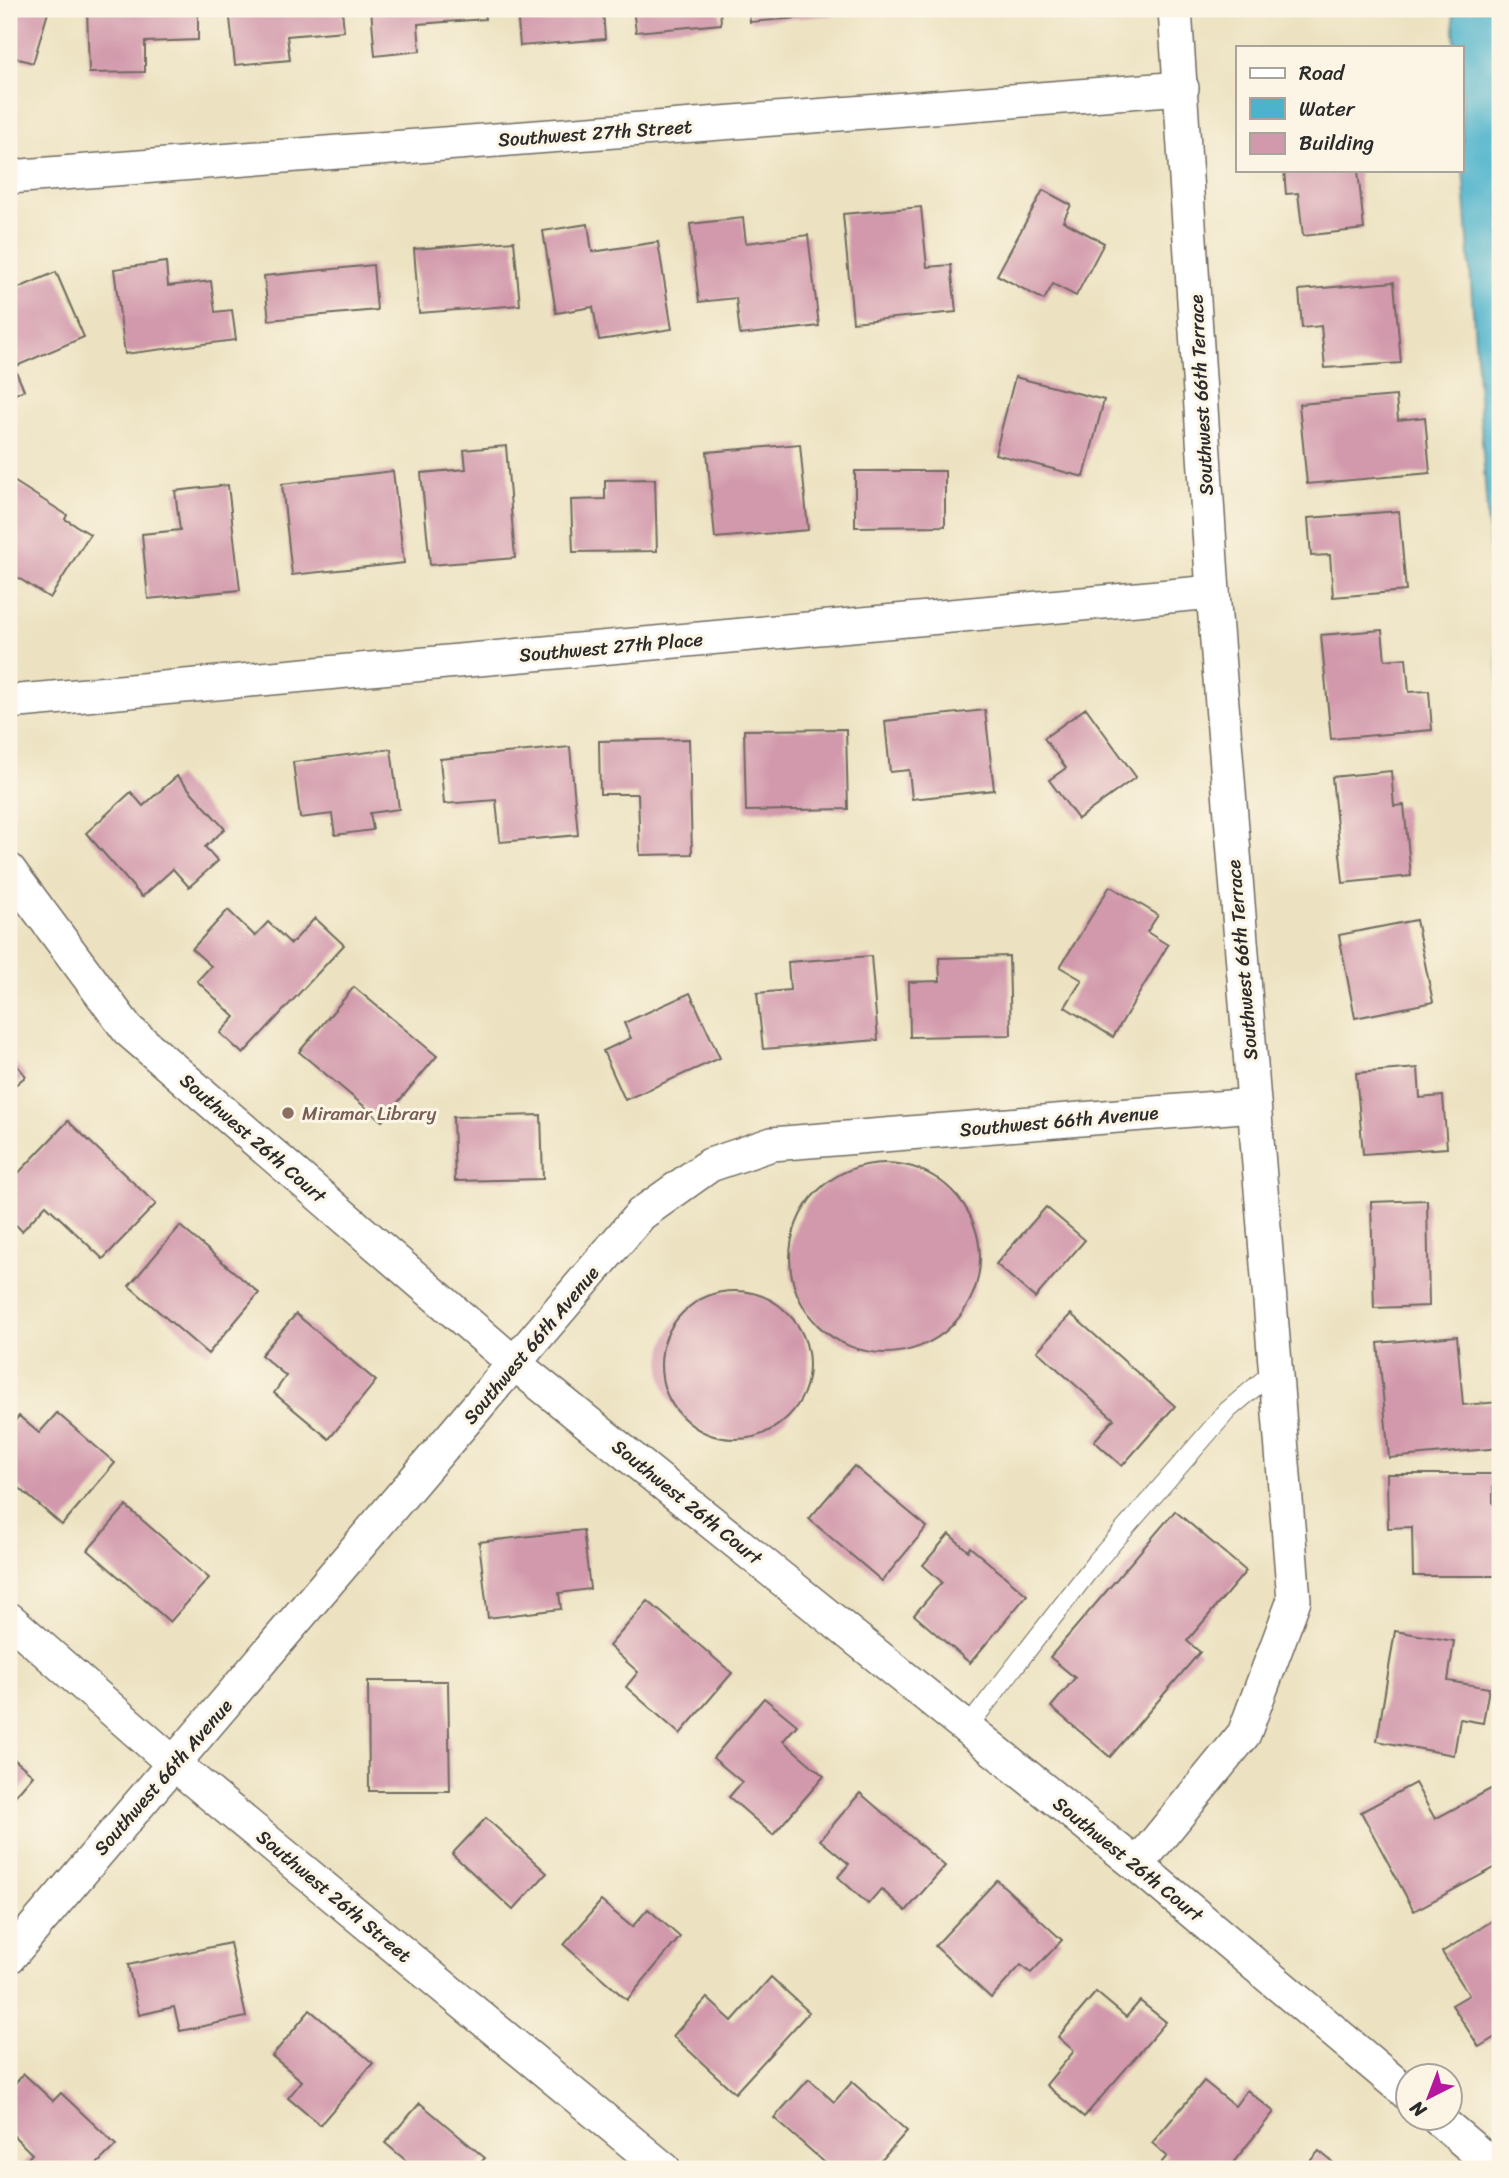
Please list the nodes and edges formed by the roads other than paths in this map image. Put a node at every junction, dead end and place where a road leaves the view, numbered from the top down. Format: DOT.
graph roads {
  1 [pos="1175,9"];
  2 [pos="1182,88"];
  3 [pos="9,177"];
  4 [pos="1213,592"];
  5 [pos="9,702"];
  6 [pos="9,870"];
  7 [pos="1254,1105"];
  8 [pos="515,1364"];
  9 [pos="1275,1370"];
  10 [pos="9,1619"];
  11 [pos="967,1728"];
  12 [pos="174,1764"];
  13 [pos="1137,1865"];
  14 [pos="9,1956"];
  15 [pos="1394,2082"];
  16 [pos="1453,2132"];
  17 [pos="664,2169"];
  18 [pos="1497,2169"];
  1 -- 2 [label="street, Southwest 66th Terrace"];
  2 -- 3 [label="street, Southwest 27th Street"];
  2 -- 4 [label="street, Southwest 66th Terrace"];
  4 -- 5 [label="street, Southwest 27th Place"];
  4 -- 7 [label="street, Southwest 66th Terrace"];
  6 -- 8 [label="street, Southwest 26th Court"];
  7 -- 8 [label="street, Southwest 66th Avenue"];
  7 -- 9 [label="street, Southwest 66th Terrace"];
  8 -- 11 [label="street, Southwest 26th Court"];
  8 -- 12 [label="street, Southwest 66th Avenue"];
  9 -- 11 [label="lane"];
  9 -- 13 [label="street, Southwest 66th Terrace"];
  10 -- 12 [label="street, Southwest 26th Street"];
  11 -- 13 [label="street, Southwest 26th Court"];
  12 -- 14 [label="street, Southwest 66th Avenue"];
  12 -- 17 [label="street, Southwest 26th Street"];
  13 -- 15 [label="street, Southwest 26th Court"];
  16 -- 18 [label="street"];
}
